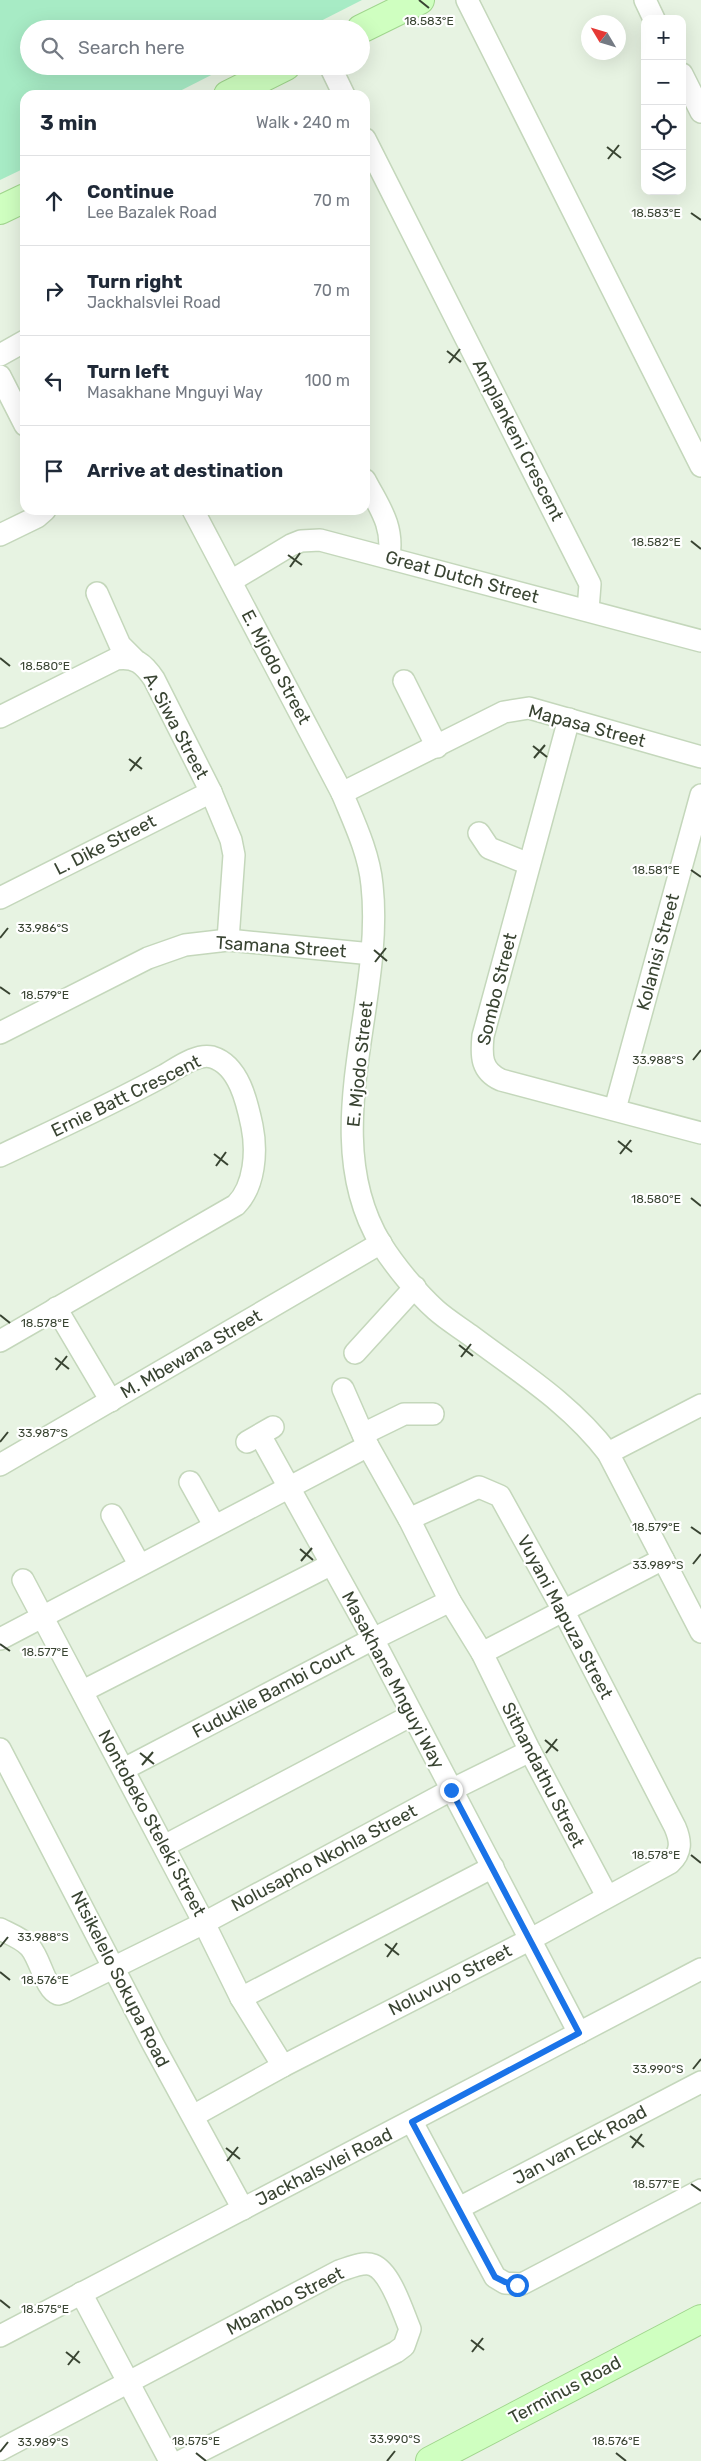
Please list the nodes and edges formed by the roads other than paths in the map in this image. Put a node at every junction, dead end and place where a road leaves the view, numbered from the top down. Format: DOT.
graph roads {
  1 [pos="420,0"];
  2 [pos="467,0"];
  3 [pos="645,0"];
  4 [pos="652,15"];
  5 [pos="370,25"];
  6 [pos="268,75"];
  7 [pos="334,75"];
  8 [pos="686,82"];
  9 [pos="238,90"];
  10 [pos="342,90"];
  11 [pos="701,112"];
  12 [pos="370,149"];
  13 [pos="20,200"];
  14 [pos="0,210"];
  15 [pos="20,345"];
  16 [pos="0,355"];
  17 [pos="0,376"];
  18 [pos="20,415"];
  19 [pos="701,466"];
  20 [pos="370,490"];
  21 [pos="39,515"];
  22 [pos="196,515"];
  23 [pos="0,535"];
  24 [pos="389,557"];
  25 [pos="231,581"];
  26 [pos="97,593"];
  27 [pos="588,610"];
  28 [pos="701,641"];
  29 [pos="134,659"];
  30 [pos="404,681"];
  31 [pos="0,717"];
  32 [pos="570,719"];
  33 [pos="437,747"];
  34 [pos="701,757"];
  35 [pos="211,792"];
  36 [pos="342,793"];
  37 [pos="701,795"];
  38 [pos="479,833"];
  39 [pos="529,864"];
  40 [pos="0,898"];
  41 [pos="228,940"];
  42 [pos="372,954"];
  43 [pos="0,1033"];
  44 [pos="615,1109"];
  45 [pos="701,1133"];
  46 [pos="0,1156"];
  47 [pos="381,1243"];
  48 [pos="415,1286"];
  49 [pos="56,1308"];
  50 [pos="0,1341"];
  51 [pos="355,1354"];
  52 [pos="342,1390"];
  53 [pos="111,1401"];
  54 [pos="701,1405"];
  55 [pos="433,1414"];
  56 [pos="260,1435"];
  57 [pos="365,1440"];
  58 [pos="608,1453"];
  59 [pos="0,1465"];
  60 [pos="190,1481"];
  61 [pos="288,1488"];
  62 [pos="112,1515"];
  63 [pos="409,1519"];
  64 [pos="214,1525"];
  65 [pos="663,1558"];
  66 [pos="139,1564"];
  67 [pos="330,1565"];
  68 [pos="23,1580"];
  69 [pos="450,1601"];
  70 [pos="564,1612"];
  71 [pos="42,1617"];
  72 [pos="701,1632"];
  73 [pos="0,1639"];
  74 [pos="373,1639"];
  75 [pos="482,1653"];
  76 [pos="83,1691"];
  77 [pos="412,1715"];
  78 [pos="0,1749"];
  79 [pos="530,1751"];
  80 [pos="124,1769"];
  81 [pos="451,1790"];
  82 [pos="675,1827"];
  83 [pos="164,1846"];
  84 [pos="493,1868"];
  85 [pos="606,1896"];
  86 [pos="204,1923"];
  87 [pos="0,1929"];
  88 [pos="531,1939"];
  89 [pos="116,1969"];
  90 [pos="701,1969"];
  91 [pos="241,1998"];
  92 [pos="579,2033"];
  93 [pos="282,2066"];
  94 [pos="701,2082"];
  95 [pos="192,2116"];
  96 [pos="412,2122"];
  97 [pos="701,2190"];
  98 [pos="459,2208"];
  99 [pos="243,2209"];
  100 [pos="81,2293"];
  101 [pos="701,2319"];
  102 [pos="0,2336"];
  103 [pos="128,2383"];
  104 [pos="0,2450"];
  105 [pos="170,2461"];
  106 [pos="181,2461"];
  107 [pos="430,2461"];
  1 -- 5 [label="street"];
  2 -- 19 [label="street"];
  3 -- 4 [label="street"];
  6 -- 9 [label="street"];
  7 -- 10 [label="street"];
  8 -- 11 [label="street"];
  12 -- 27 [label="street, Amplankeni Crescent"];
  13 -- 14 [label="street"];
  15 -- 16 [label="street"];
  17 -- 18 [label="street"];
  20 -- 24 [label="street"];
  21 -- 23 [label="street"];
  22 -- 25 [label="street, E. Mjodo Street"];
  24 -- 25 [label="street, Great Dutch Street"];
  24 -- 27 [label="street, Great Dutch Street"];
  25 -- 36 [label="street, E. Mjodo Street"];
  26 -- 29 [label="street"];
  27 -- 28 [label="street, Great Dutch Street"];
  29 -- 31 [label="street, A. Siwa Street"];
  29 -- 35 [label="street, A. Siwa Street"];
  30 -- 33 [label="street"];
  32 -- 33 [label="street, Mapasa Street"];
  32 -- 34 [label="street, Mapasa Street"];
  32 -- 39 [label="street, Sombo Street"];
  33 -- 36 [label="street, Mapasa Street"];
  35 -- 40 [label="street, L. Dike Street"];
  35 -- 41 [label="street, A. Siwa Street"];
  36 -- 42 [label="street, E. Mjodo Street"];
  37 -- 44 [label="street, Kolanisi Street"];
  38 -- 39 [label="street"];
  39 -- 44 [label="street, Sombo Street"];
  41 -- 42 [label="street, Tsamana Street"];
  41 -- 43 [label="street, Tsamana Street"];
  42 -- 47 [label="street, E. Mjodo Street"];
  44 -- 45 [label="street, Sombo Street"];
  46 -- 49 [label="street, Ernie Batt Crescent"];
  47 -- 48 [label="street, E. Mjodo Street"];
  47 -- 53 [label="street, M. Mbewana Street"];
  48 -- 51 [label="street"];
  48 -- 58 [label="street, E. Mjodo Street"];
  49 -- 50 [label="street, Ernie Batt Crescent"];
  49 -- 53 [label="street"];
  52 -- 57 [label="street, Sithandathu Street"];
  53 -- 59 [label="street, M. Mbewana Street"];
  54 -- 58 [label="street"];
  55 -- 57 [label="street"];
  56 -- 61 [label="street, Masakhane Mnguyi Way"];
  57 -- 61 [label="street"];
  57 -- 63 [label="street, Sithandathu Street"];
  58 -- 65 [label="street, E. Mjodo Street"];
  60 -- 64 [label="street"];
  61 -- 64 [label="street"];
  61 -- 67 [label="street, Masakhane Mnguyi Way"];
  62 -- 66 [label="street"];
  63 -- 69 [label="street, Sithandathu Street"];
  63 -- 70 [label="street, Vuyani Mapuza Street"];
  64 -- 66 [label="street"];
  65 -- 70 [label="street"];
  65 -- 72 [label="street, E. Mjodo Street"];
  66 -- 71 [label="street"];
  67 -- 74 [label="street, Masakhane Mnguyi Way"];
  67 -- 76 [label="street"];
  68 -- 71 [label="street, Nontobeko Steleki Street"];
  69 -- 74 [label="street, Fudukile Bambi Court"];
  69 -- 75 [label="street, Sithandathu Street"];
  70 -- 75 [label="street"];
  70 -- 82 [label="street, Vuyani Mapuza Street"];
  71 -- 73 [label="street"];
  71 -- 76 [label="street, Nontobeko Steleki Street"];
  74 -- 77 [label="street, Masakhane Mnguyi Way"];
  74 -- 80 [label="street, Fudukile Bambi Court"];
  75 -- 79 [label="street, Sithandathu Street"];
  76 -- 80 [label="street, Nontobeko Steleki Street"];
  77 -- 81 [label="street, Masakhane Mnguyi Way"];
  77 -- 83 [label="street"];
  78 -- 89 [label="street, Ntsikelelo Sokupa Road"];
  79 -- 81 [label="street, Nolusapho Nkohla Street"];
  79 -- 85 [label="street, Sithandathu Street"];
  80 -- 83 [label="street, Nontobeko Steleki Street"];
  81 -- 84 [label="street, Masakhane Mnguyi Way"];
  81 -- 86 [label="street, Nolusapho Nkohla Street"];
  82 -- 85 [label="street, Noluvuyo Street"];
  83 -- 86 [label="street, Nontobeko Steleki Street"];
  84 -- 88 [label="street, Masakhane Mnguyi Way"];
  84 -- 91 [label="street"];
  85 -- 88 [label="street, Noluvuyo Street"];
  86 -- 89 [label="street, Nolusapho Nkohla Street"];
  86 -- 91 [label="street, Nontobeko Steleki Street"];
  87 -- 89 [label="street, Nolusapho Nkohla Street"];
  88 -- 92 [label="street, Masakhane Mnguyi Way"];
  88 -- 93 [label="street, Noluvuyo Street"];
  89 -- 95 [label="street, Ntsikelelo Sokupa Road"];
  90 -- 92 [label="street, Jackhalsvlei Road"];
  91 -- 93 [label="street, Nontobeko Steleki Street"];
  92 -- 96 [label="street, Jackhalsvlei Road"];
  93 -- 95 [label="street, Noluvuyo Street"];
  94 -- 98 [label="street, Jan van Eck Road"];
  95 -- 99 [label="street, Ntsikelelo Sokupa Road"];
  96 -- 98 [label="street"];
  96 -- 99 [label="street, Jackhalsvlei Road"];
  97 -- 98 [label="street"];
  99 -- 100 [label="street, Jackhalsvlei Road"];
  100 -- 102 [label="street, Jackhalsvlei Road"];
  100 -- 103 [label="street"];
  101 -- 107 [label="street, Terminus Road"];
  103 -- 104 [label="street, Mbambo Street"];
  103 -- 105 [label="street"];
  103 -- 106 [label="street, Mbambo Street"];
}
